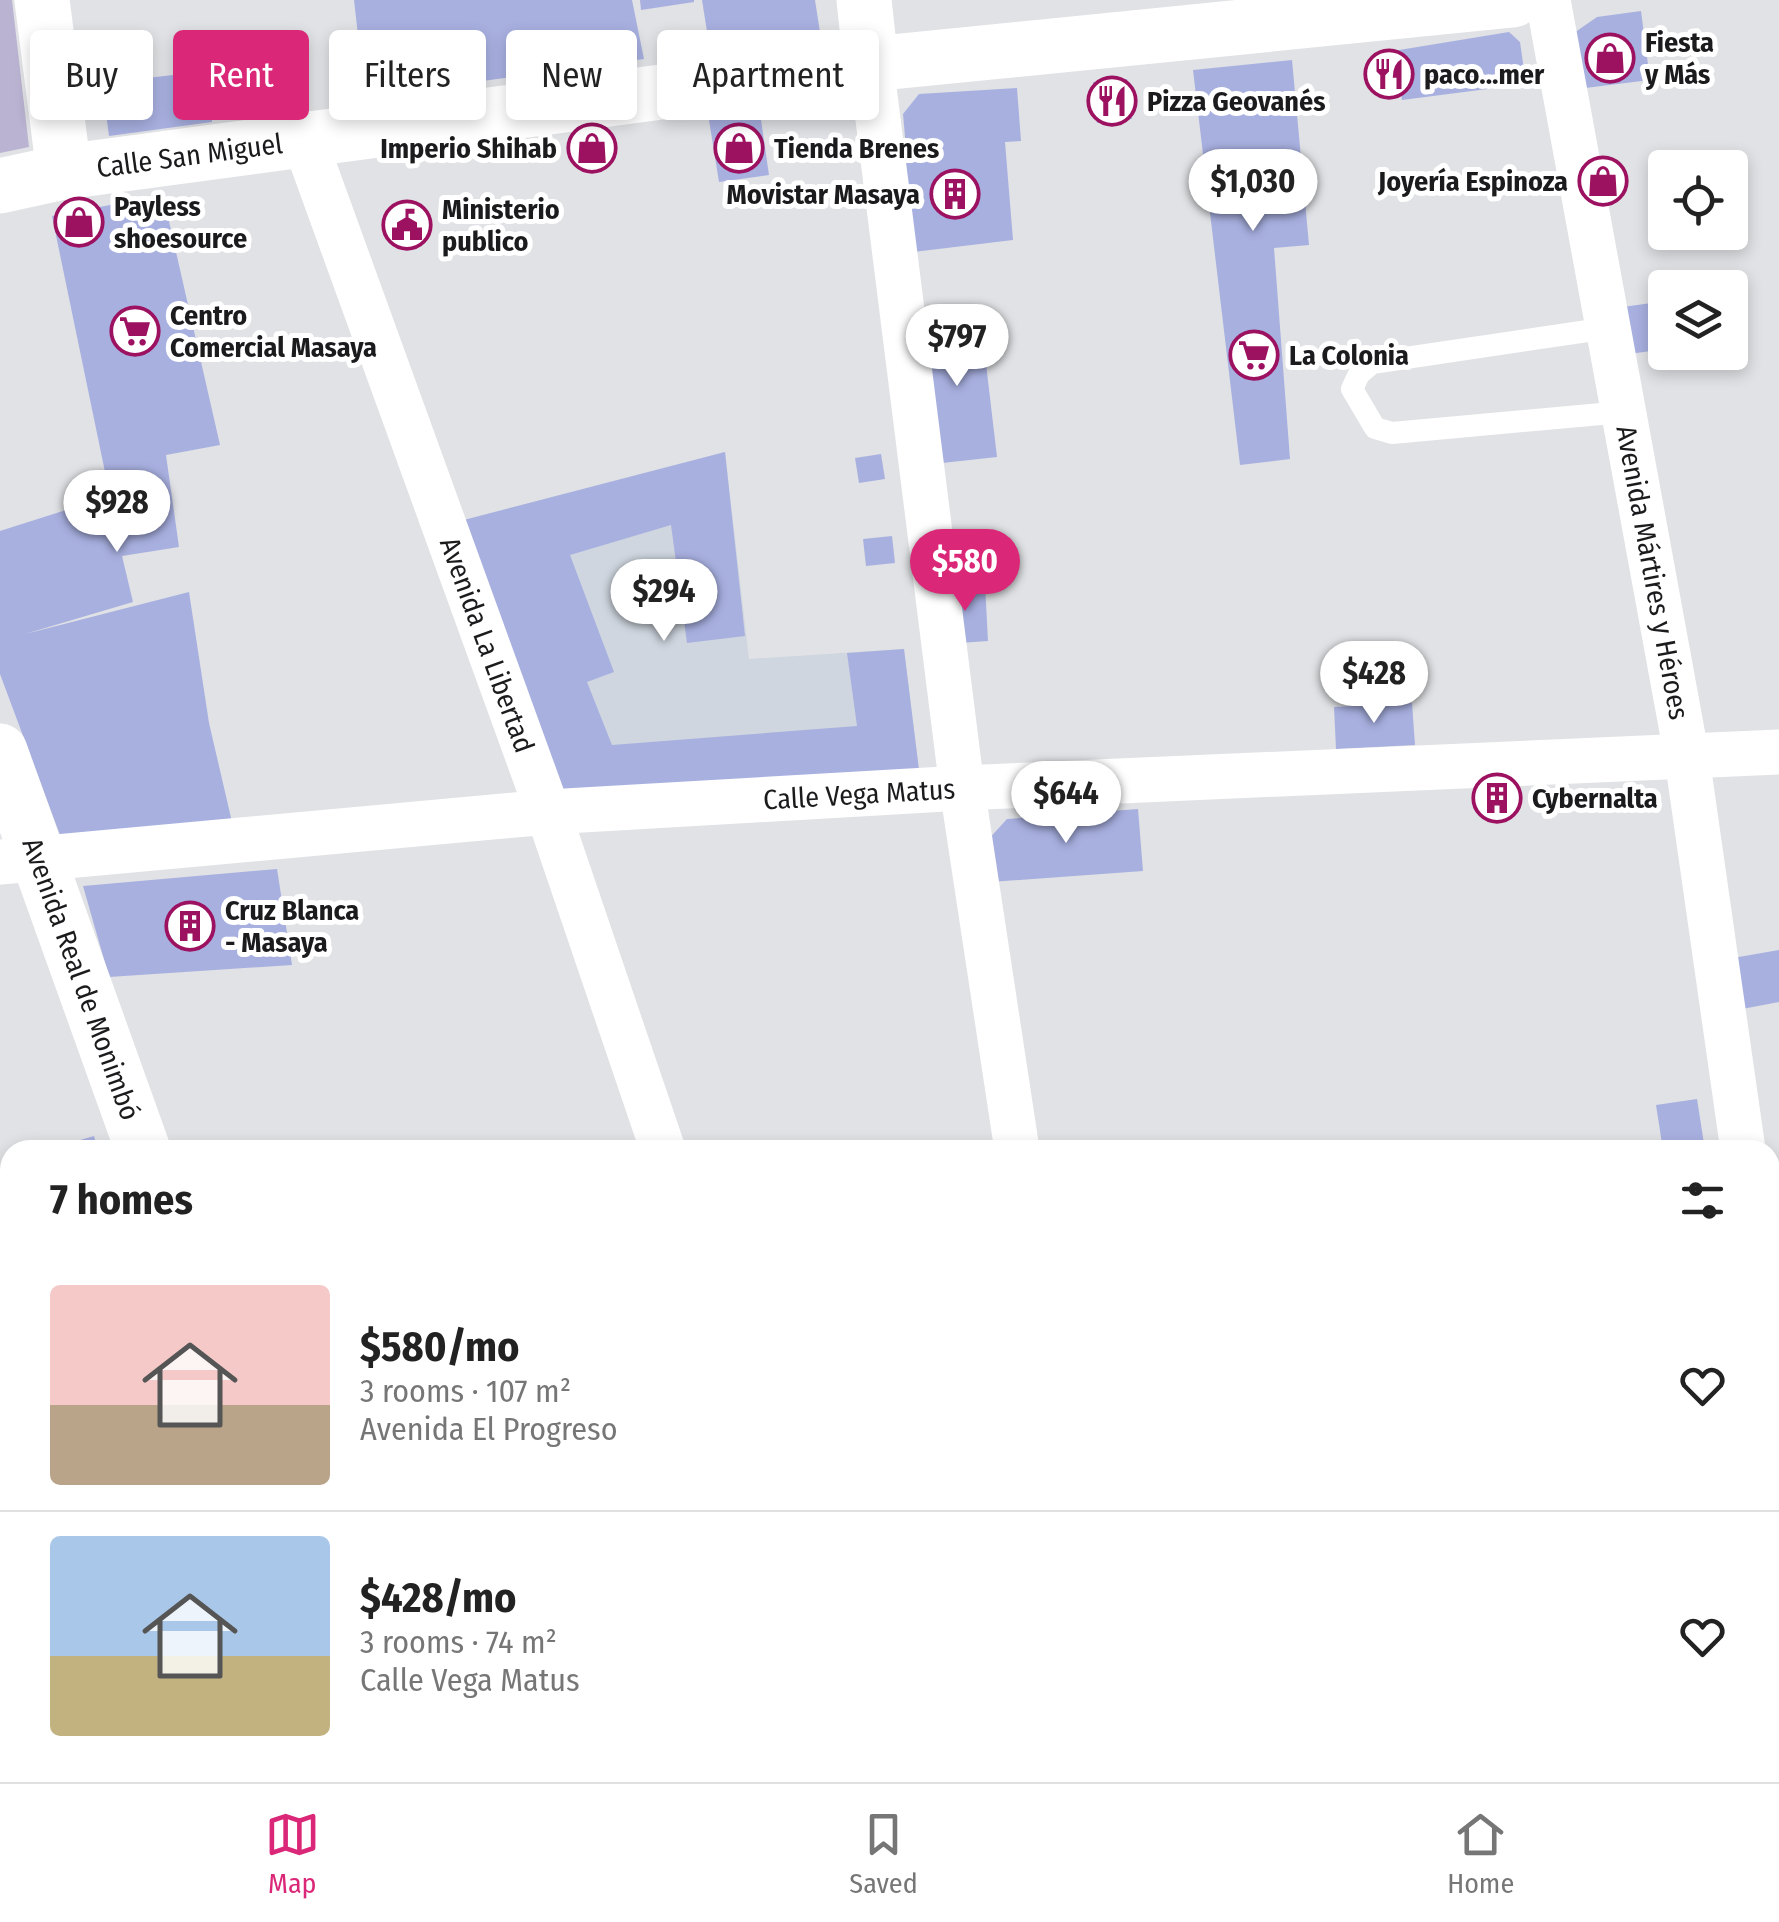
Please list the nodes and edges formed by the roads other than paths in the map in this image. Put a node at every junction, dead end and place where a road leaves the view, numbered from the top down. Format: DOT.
graph roads {
  1 [pos="42,0"];
  2 [pos="864,0"];
  3 [pos="1514,0"];
  4 [pos="1548,0"];
  5 [pos="867,30"];
  6 [pos="879,63"];
  7 [pos="657,92"];
  8 [pos="877,120"];
  9 [pos="304,139"];
  10 [pos="64,172"];
  11 [pos="0,186"];
  12 [pos="1608,328"];
  13 [pos="1624,412"];
  14 [pos="0,751"];
  15 [pos="1779,752"];
  16 [pos="1687,758"];
  17 [pos="962,788"];
  18 [pos="548,812"];
  19 [pos="20,860"];
  20 [pos="139,1140"];
  21 [pos="660,1140"];
  22 [pos="1016,1140"];
  23 [pos="1743,1140"];
  1 -- 10 [label="street"];
  2 -- 5 [label="street"];
  3 -- 6 [label="street, Calle San Miguel"];
  4 -- 12 [label="street, Avenida Mártires y Héroes"];
  7 -- 9 [label="street, Calle San Miguel"];
  8 -- 17 [label="street"];
  9 -- 10 [label="street, Calle San Miguel"];
  9 -- 18 [label="street, Avenida La Libertad"];
  10 -- 11 [label="street, Calle San Miguel"];
  12 -- 13 [label="street, Avenida Mártires y Héroes"];
  12 -- 13 [label="lane"];
  13 -- 16 [label="street, Avenida Mártires y Héroes"];
  14 -- 19 [label="street, Avenida Real de Monimbó"];
  15 -- 16 [label="street, Calle Vega Matus"];
  16 -- 17 [label="street, Calle Vega Matus"];
  16 -- 23 [label="street, Avenida Mártires y Héroes"];
  17 -- 18 [label="street, Calle Vega Matus"];
  17 -- 22 [label="street"];
  18 -- 19 [label="street, Calle Vega Matus"];
  18 -- 21 [label="street, Avenida La Libertad"];
  19 -- 20 [label="street, Avenida Real de Monimbó"];
}
